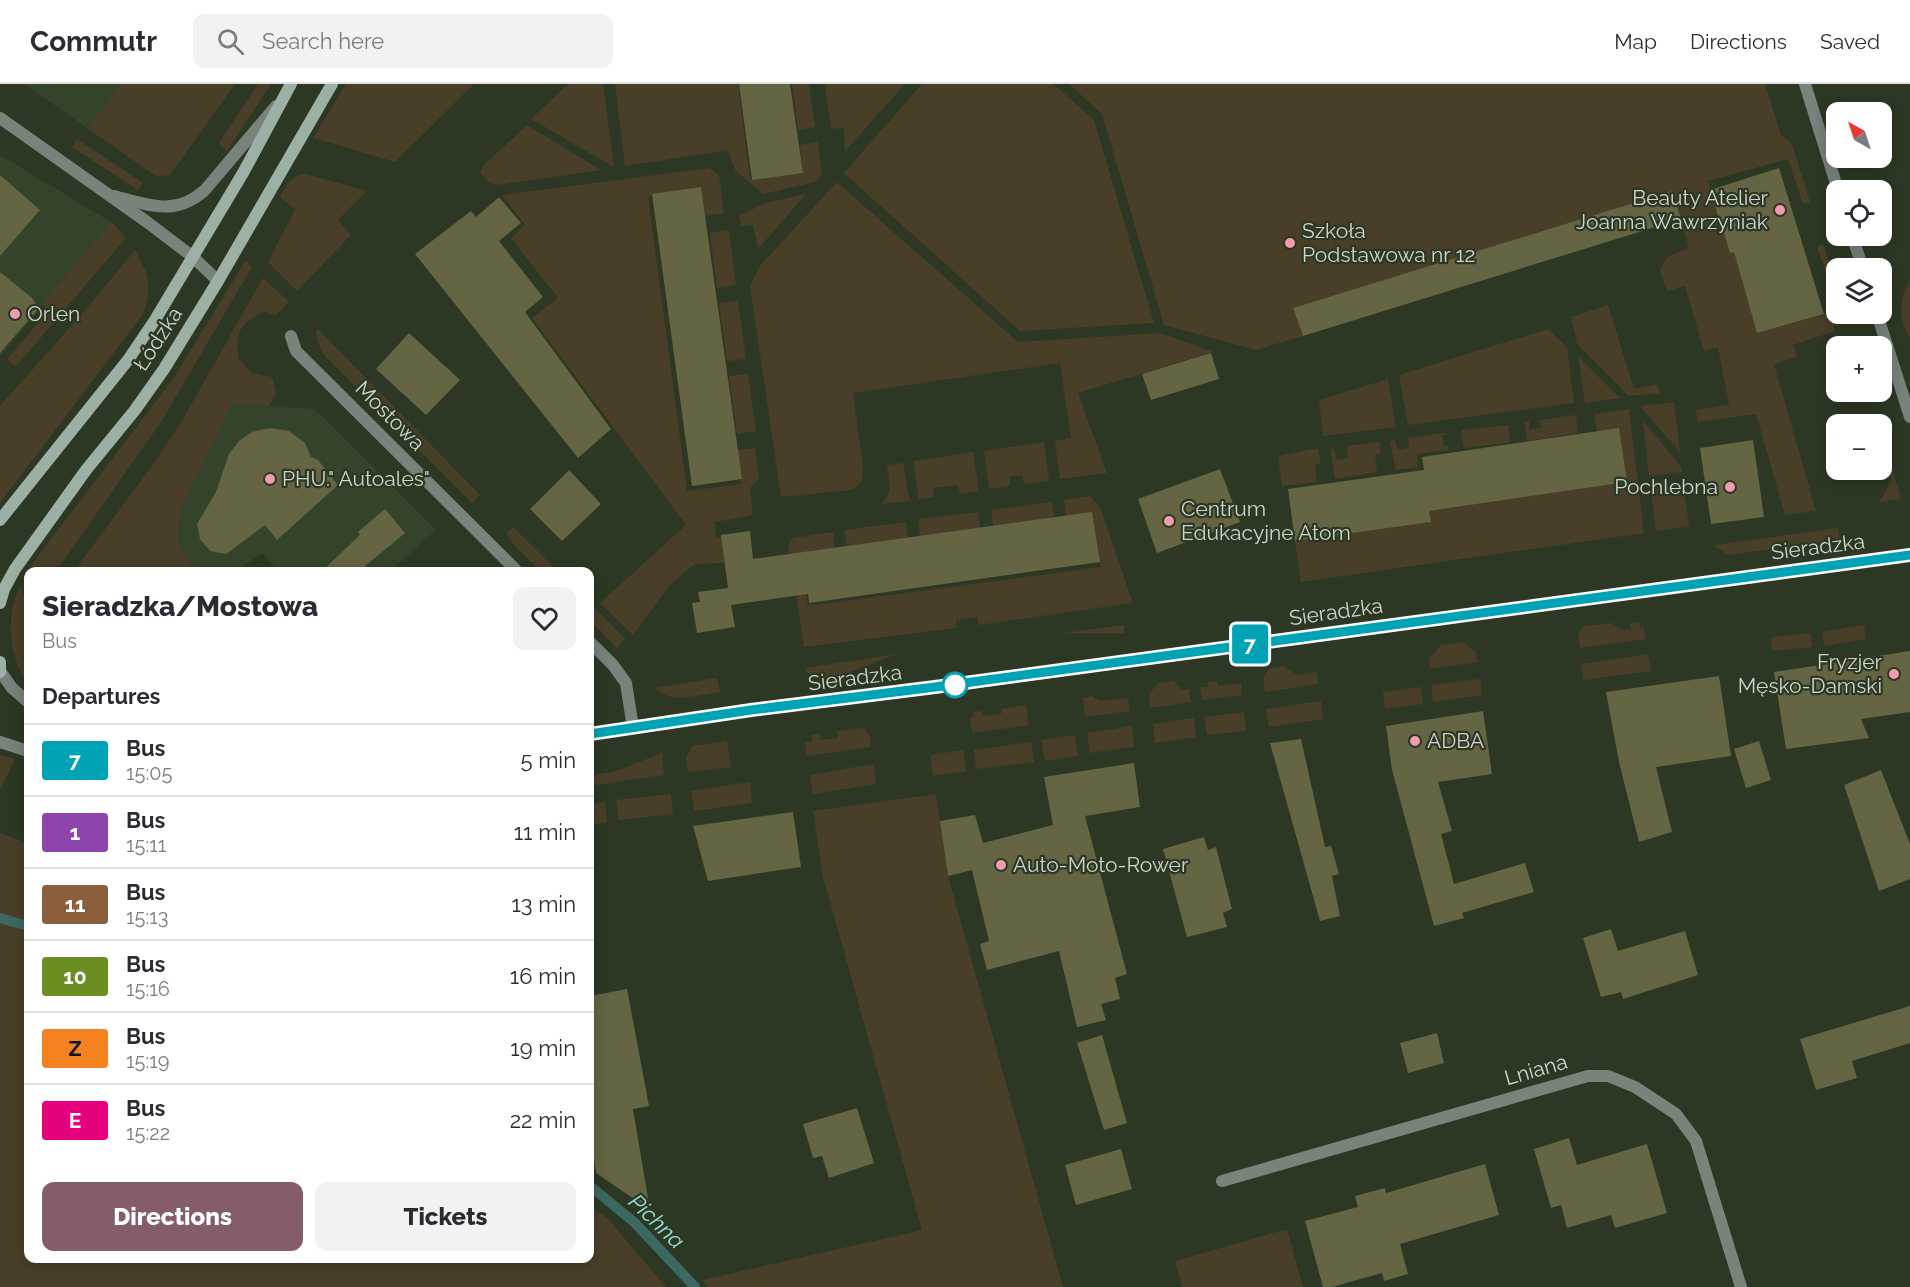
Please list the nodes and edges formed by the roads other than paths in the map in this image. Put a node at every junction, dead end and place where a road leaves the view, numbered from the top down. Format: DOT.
graph roads {
  1 [pos="332,84"];
  2 [pos="1805,84"];
  3 [pos="288,90"];
  4 [pos="0,118"];
  5 [pos="1835,180"];
  6 [pos="108,194"];
  7 [pos="193,257"];
  8 [pos="218,281"];
  9 [pos="1880,324"];
  10 [pos="291,336"];
  11 [pos="1910,417"];
  12 [pos="0,520"];
  13 [pos="1910,555"];
  14 [pos="513,567"];
  15 [pos="0,603"];
  16 [pos="594,646"];
  17 [pos="0,662"];
  18 [pos="0,672"];
  19 [pos="24,698"];
  20 [pos="633,728"];
  21 [pos="594,733"];
  22 [pos="0,742"];
  23 [pos="24,750"];
  24 [pos="1222,1180"];
  25 [pos="1741,1287"];
  1 -- 8 [label="main road, Łódzka"];
  2 -- 5 [label="street"];
  3 -- 6 [label="street"];
  3 -- 7 [label="main road, Łódzka"];
  4 -- 6 [label="street"];
  6 -- 7 [label="street"];
  7 -- 8 [label="street"];
  7 -- 12 [label="main road, Łódzka"];
  8 -- 15 [label="main road, Łódzka"];
  9 -- 11 [label="street"];
  10 -- 14 [label="street, Mostowa"];
  13 -- 20 [label="street, Sieradzka"];
  16 -- 20 [label="street"];
  17 -- 18 [label="main road"];
  18 -- 19 [label="street"];
  20 -- 21 [label="street, Sieradzka"];
  22 -- 23 [label="street"];
  24 -- 25 [label="street, Lniana"];
}
